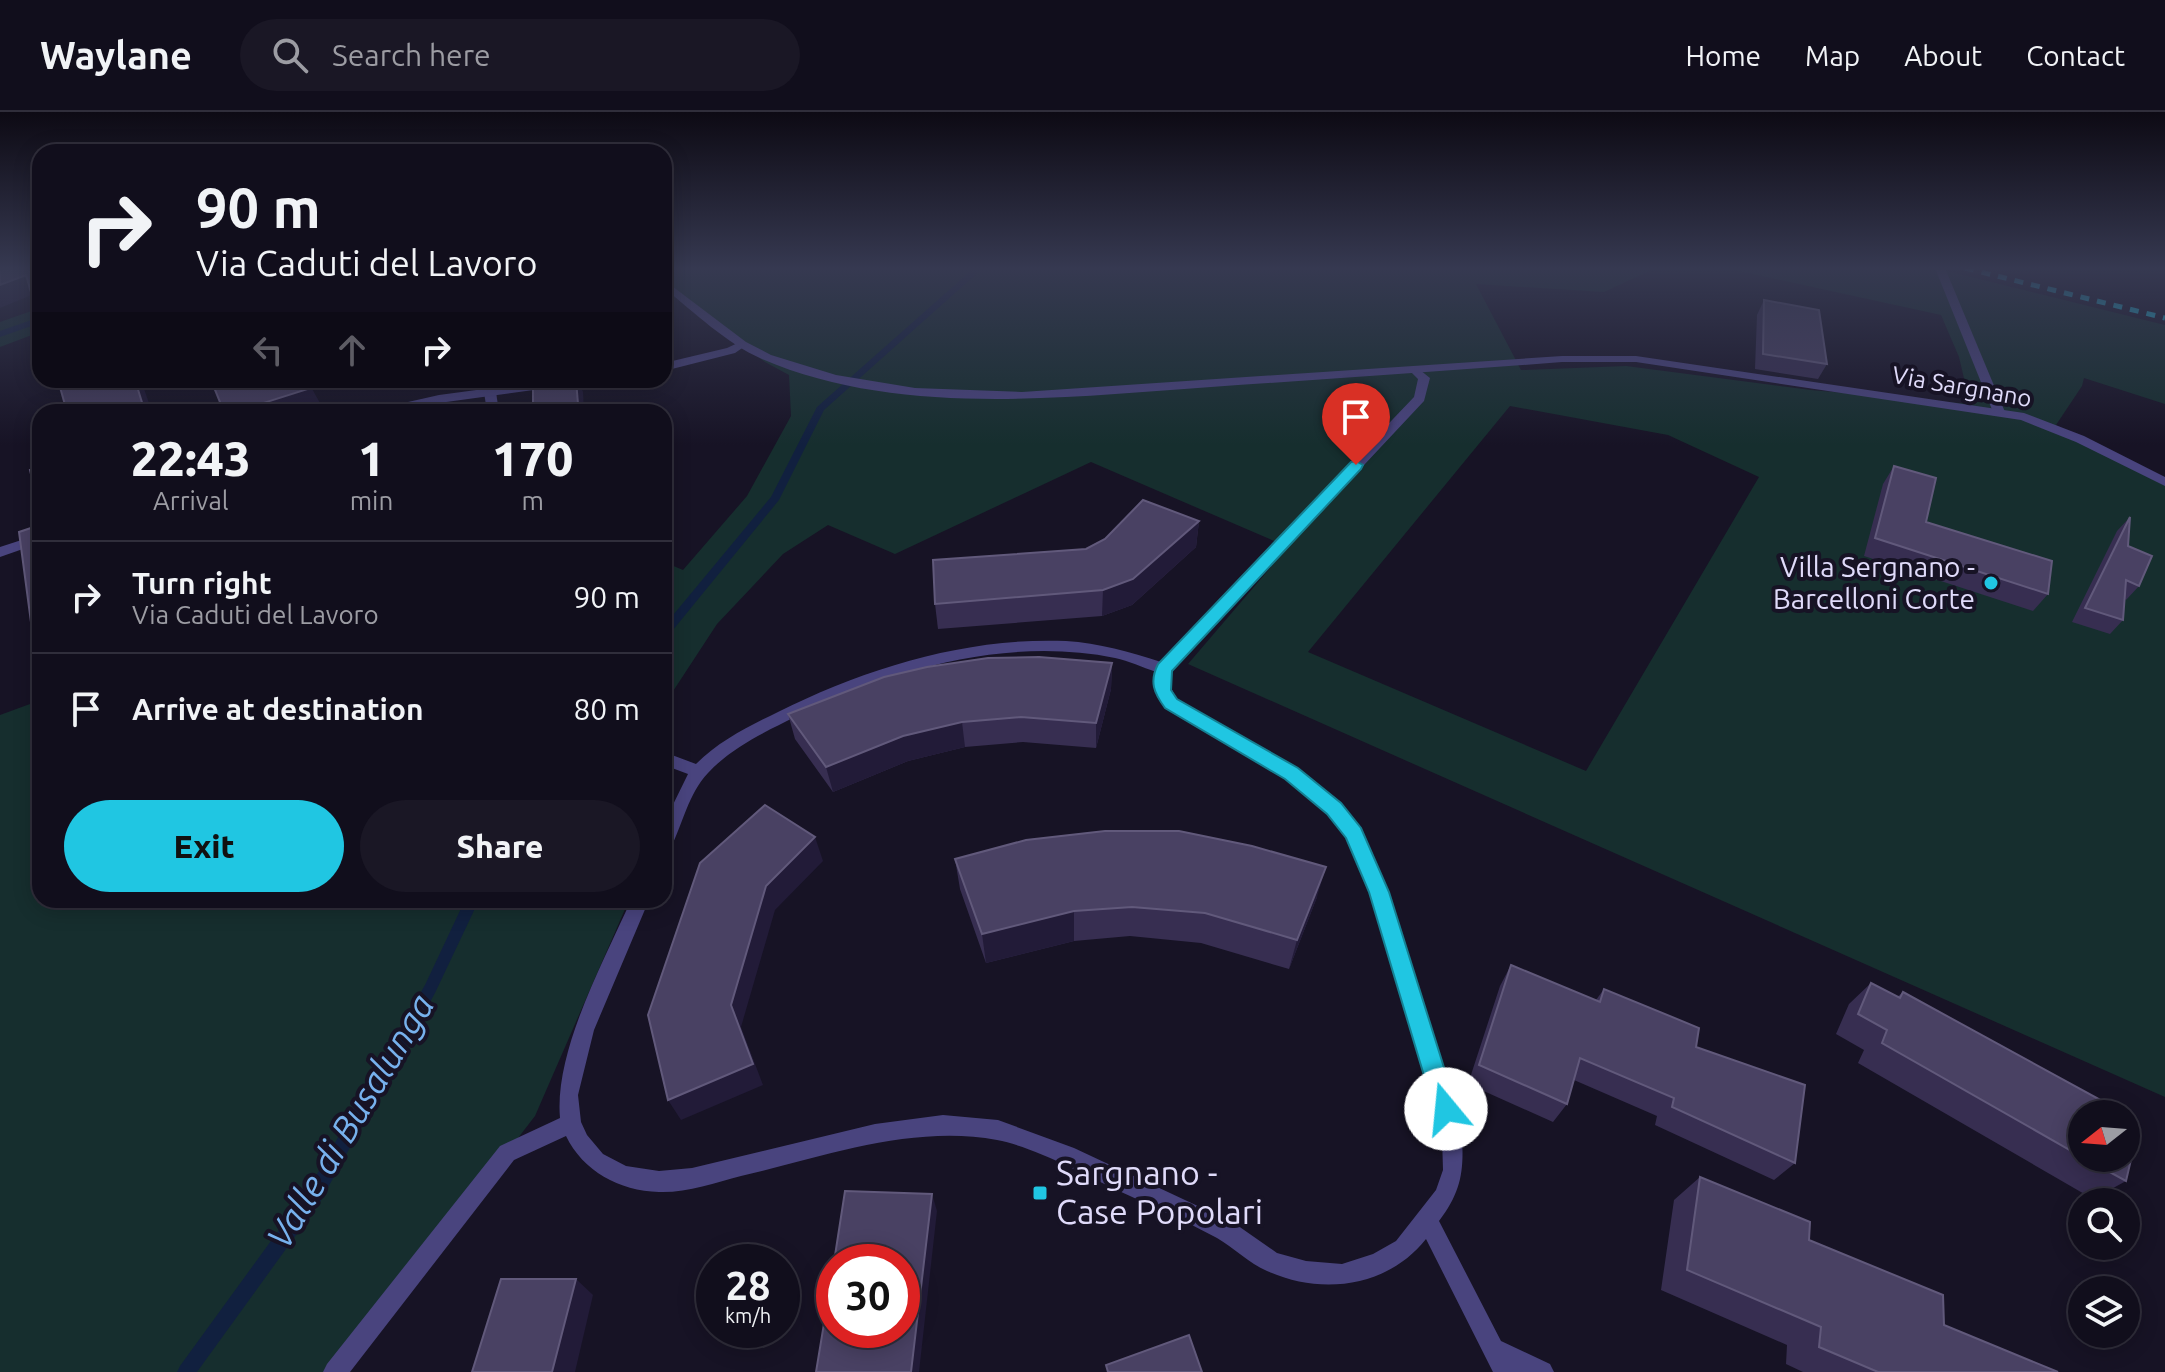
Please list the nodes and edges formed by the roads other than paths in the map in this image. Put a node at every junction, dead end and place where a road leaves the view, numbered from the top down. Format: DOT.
graph roads {
  1 [pos="720,327"];
  2 [pos="1964,327"];
  3 [pos="742,344"];
  4 [pos="672,365"];
  5 [pos="1415,370"];
  6 [pos="519,388"];
  7 [pos="490,392"];
  8 [pos="417,404"];
  9 [pos="492,404"];
  10 [pos="1999,412"];
  11 [pos="2165,482"];
  12 [pos="32,541"];
  13 [pos="0,552"];
  14 [pos="1164,669"];
  15 [pos="672,761"];
  16 [pos="699,772"];
  17 [pos="672,825"];
  18 [pos="637,908"];
  19 [pos="571,1123"];
  20 [pos="1427,1219"];
  21 [pos="1493,1349"];
  22 [pos="335,1372"];
  23 [pos="1505,1372"];
  24 [pos="1542,1372"];
  1 -- 3 [label="street, Via Sargnano"];
  2 -- 10 [label="street"];
  3 -- 4 [label="street"];
  3 -- 5 [label="street, Via Sargnano"];
  5 -- 10 [label="street, Via Sargnano"];
  5 -- 14 [label="street"];
  6 -- 7 [label="street"];
  7 -- 8 [label="street"];
  7 -- 9 [label="street"];
  10 -- 11 [label="street, Via Sargnano"];
  12 -- 13 [label="street"];
  14 -- 16 [label="street"];
  14 -- 20 [label="street"];
  15 -- 16 [label="street"];
  16 -- 17 [label="street"];
  18 -- 19 [label="street"];
  19 -- 20 [label="street"];
  19 -- 22 [label="street"];
  20 -- 21 [label="street"];
  21 -- 23 [label="street"];
  21 -- 24 [label="street"];
}
